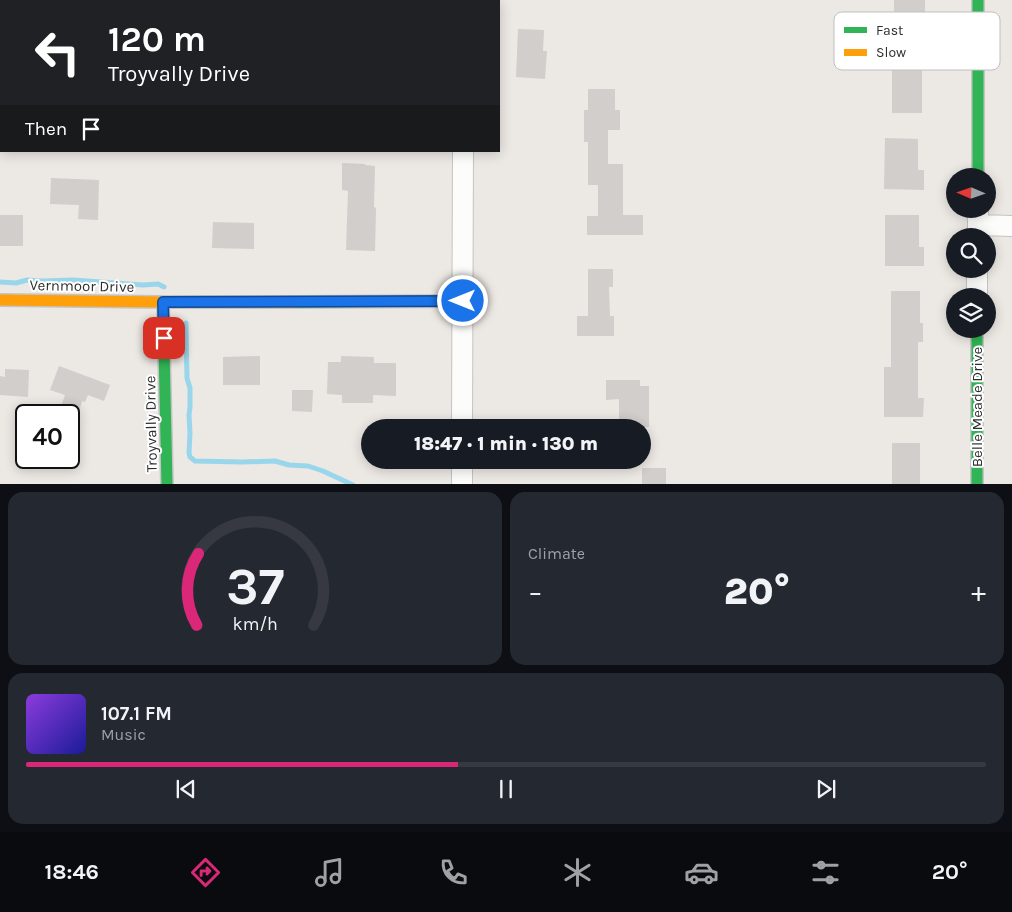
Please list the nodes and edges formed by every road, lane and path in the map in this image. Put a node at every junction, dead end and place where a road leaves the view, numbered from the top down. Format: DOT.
graph roads {
  1 [pos="978,70"];
  2 [pos="463,152"];
  3 [pos="978,168"];
  4 [pos="978,223"];
  5 [pos="1012,226"];
  6 [pos="0,300"];
  7 [pos="463,301"];
  8 [pos="163,302"];
  9 [pos="977,338"];
  10 [pos="462,419"];
  11 [pos="462,469"];
  12 [pos="167,484"];
  13 [pos="462,484"];
  14 [pos="977,484"];
  1 -- 3 [label="street"];
  2 -- 7 [label="street"];
  4 -- 5 [label="street"];
  6 -- 8 [label="street, Vernmoor Drive"];
  7 -- 8 [label="street, Vernmoor Drive"];
  7 -- 10 [label="street"];
  8 -- 12 [label="street, Troyvally Drive"];
  9 -- 14 [label="street, Belle Meade Drive"];
  11 -- 13 [label="street"];
}
